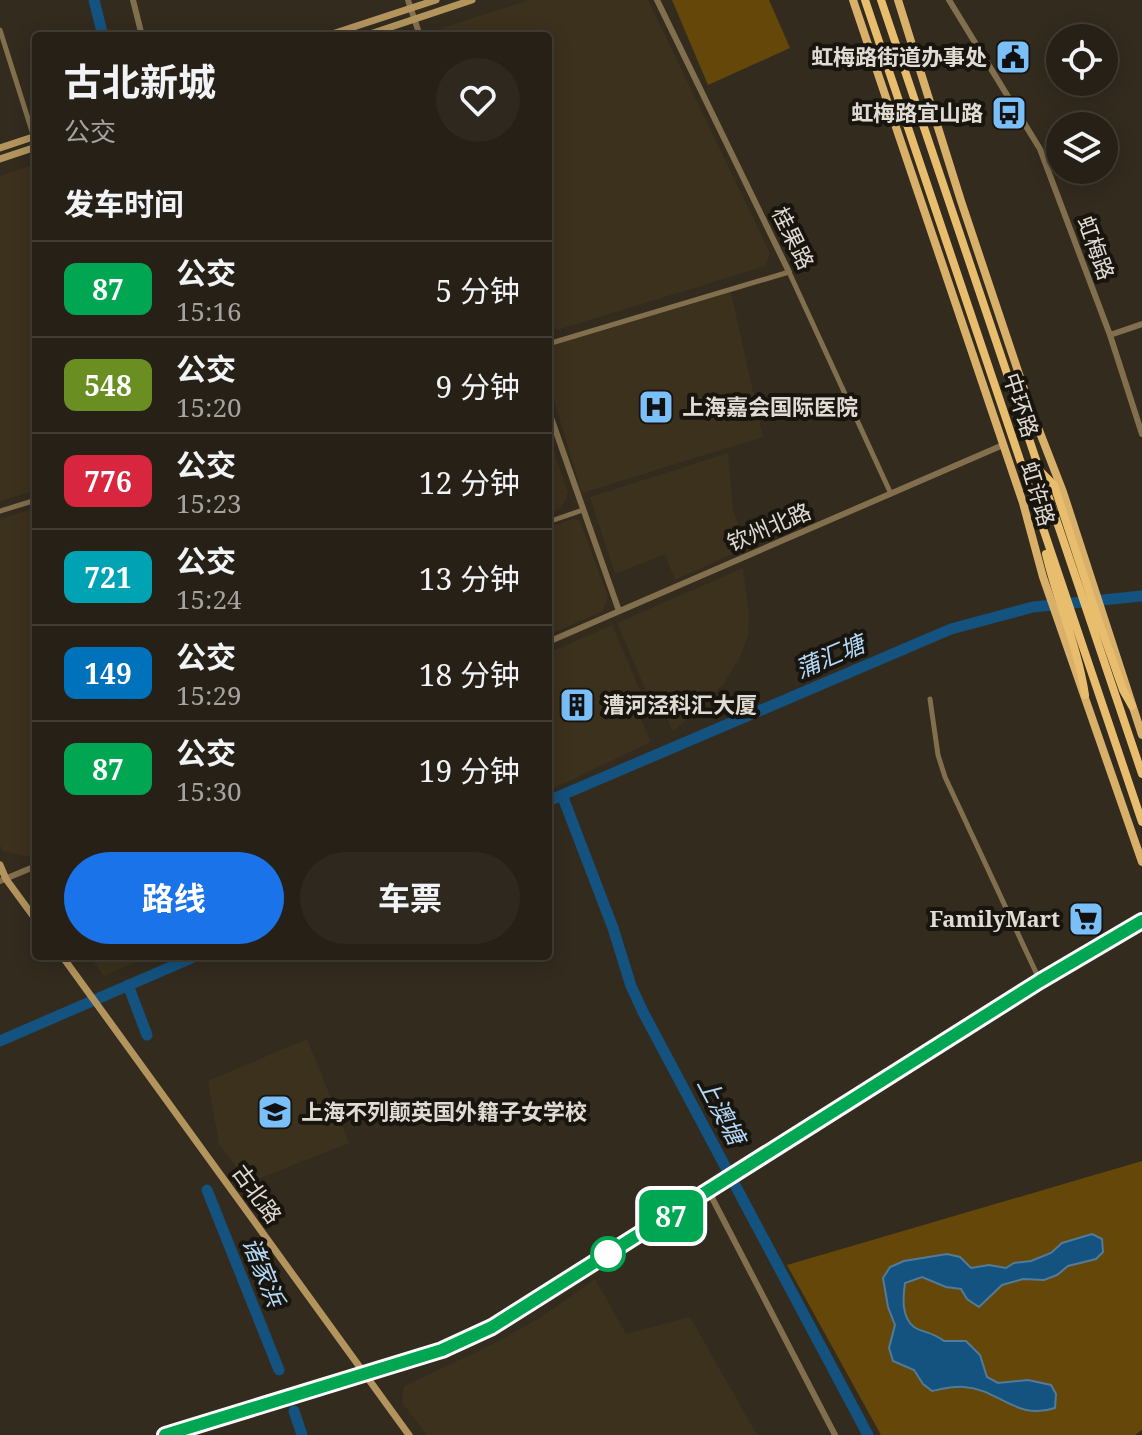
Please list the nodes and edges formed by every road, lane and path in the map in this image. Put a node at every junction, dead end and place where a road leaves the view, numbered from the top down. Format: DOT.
graph roads {
  1 [pos="133,0"];
  2 [pos="436,0"];
  3 [pos="472,0"];
  4 [pos="657,0"];
  5 [pos="853,0"];
  6 [pos="865,0"];
  7 [pos="881,0"];
  8 [pos="898,0"];
  9 [pos="949,0"];
  10 [pos="409,4"];
  11 [pos="414,19"];
  12 [pos="0,30"];
  13 [pos="141,32"];
  14 [pos="336,32"];
  15 [pos="376,32"];
  16 [pos="419,32"];
  17 [pos="32,131"];
  18 [pos="32,142"];
  19 [pos="32,143"];
  20 [pos="0,148"];
  21 [pos="0,159"];
  22 [pos="789,272"];
  23 [pos="1142,324"];
  24 [pos="1110,335"];
  25 [pos="552,343"];
  26 [pos="552,421"];
  27 [pos="1142,434"];
  28 [pos="1003,445"];
  29 [pos="891,494"];
  30 [pos="32,501"];
  31 [pos="583,510"];
  32 [pos="0,511"];
  33 [pos="552,521"];
  34 [pos="1085,581"];
  35 [pos="1054,586"];
  36 [pos="619,611"];
  37 [pos="1097,619"];
  38 [pos="1066,623"];
  39 [pos="552,640"];
  40 [pos="1085,695"];
  41 [pos="930,699"];
  42 [pos="1132,706"];
  43 [pos="1142,735"];
  44 [pos="1142,774"];
  45 [pos="1142,822"];
  46 [pos="1142,862"];
  47 [pos="0,865"];
  48 [pos="32,868"];
  49 [pos="3,880"];
  50 [pos="32,915"];
  51 [pos="1142,921"];
  52 [pos="65,960"];
  53 [pos="1040,981"];
  54 [pos="709,1192"];
  55 [pos="365,1375"];
  56 [pos="165,1435"];
  57 [pos="409,1435"];
  58 [pos="835,1435"];
  1 -- 13 [label="street"];
  2 -- 10 [label="main road"];
  3 -- 11 [label="main road"];
  4 -- 22 [label="street, 桂果路"];
  5 -- 28 [label="main road, 虹许路"];
  6 -- 35 [label="highway, 中环路"];
  7 -- 34 [label="highway, 中环路"];
  8 -- 34 [label="main road, 虹许路"];
  9 -- 24 [label="street, 虹梅路"];
  10 -- 11 [label="street"];
  10 -- 14 [label="main road"];
  11 -- 15 [label="main road"];
  11 -- 16 [label="street"];
  12 -- 17 [label="street"];
  18 -- 20 [label="main road"];
  19 -- 21 [label="main road"];
  22 -- 25 [label="street"];
  22 -- 29 [label="street, 桂果路"];
  23 -- 24 [label="street"];
  24 -- 27 [label="street, 虹梅路"];
  26 -- 31 [label="street"];
  28 -- 29 [label="street, 钦州北路"];
  28 -- 35 [label="main road, 虹许路"];
  29 -- 36 [label="street, 钦州北路"];
  30 -- 32 [label="street"];
  31 -- 33 [label="street"];
  31 -- 36 [label="street"];
  34 -- 37 [label="highway, 中环路"];
  34 -- 37 [label="main road, 虹许路"];
  35 -- 38 [label="highway, 中环路"];
  35 -- 38 [label="main road, 虹许路"];
  36 -- 39 [label="street, 钦州北路"];
  37 -- 42 [label="highway"];
  37 -- 44 [label="highway, 中环路"];
  38 -- 40 [label="highway"];
  38 -- 45 [label="highway, 中环路"];
  40 -- 46 [label="main road"];
  41 -- 53 [label="street"];
  42 -- 43 [label="main road"];
  47 -- 49 [label="main road"];
  48 -- 49 [label="street"];
  49 -- 50 [label="main road"];
  51 -- 53 [label="main road"];
  52 -- 55 [label="main road, 古北路"];
  53 -- 54 [label="main road"];
  54 -- 55 [label="main road"];
  54 -- 58 [label="street"];
  55 -- 56 [label="main road"];
  55 -- 57 [label="main road, 古北路"];
}
